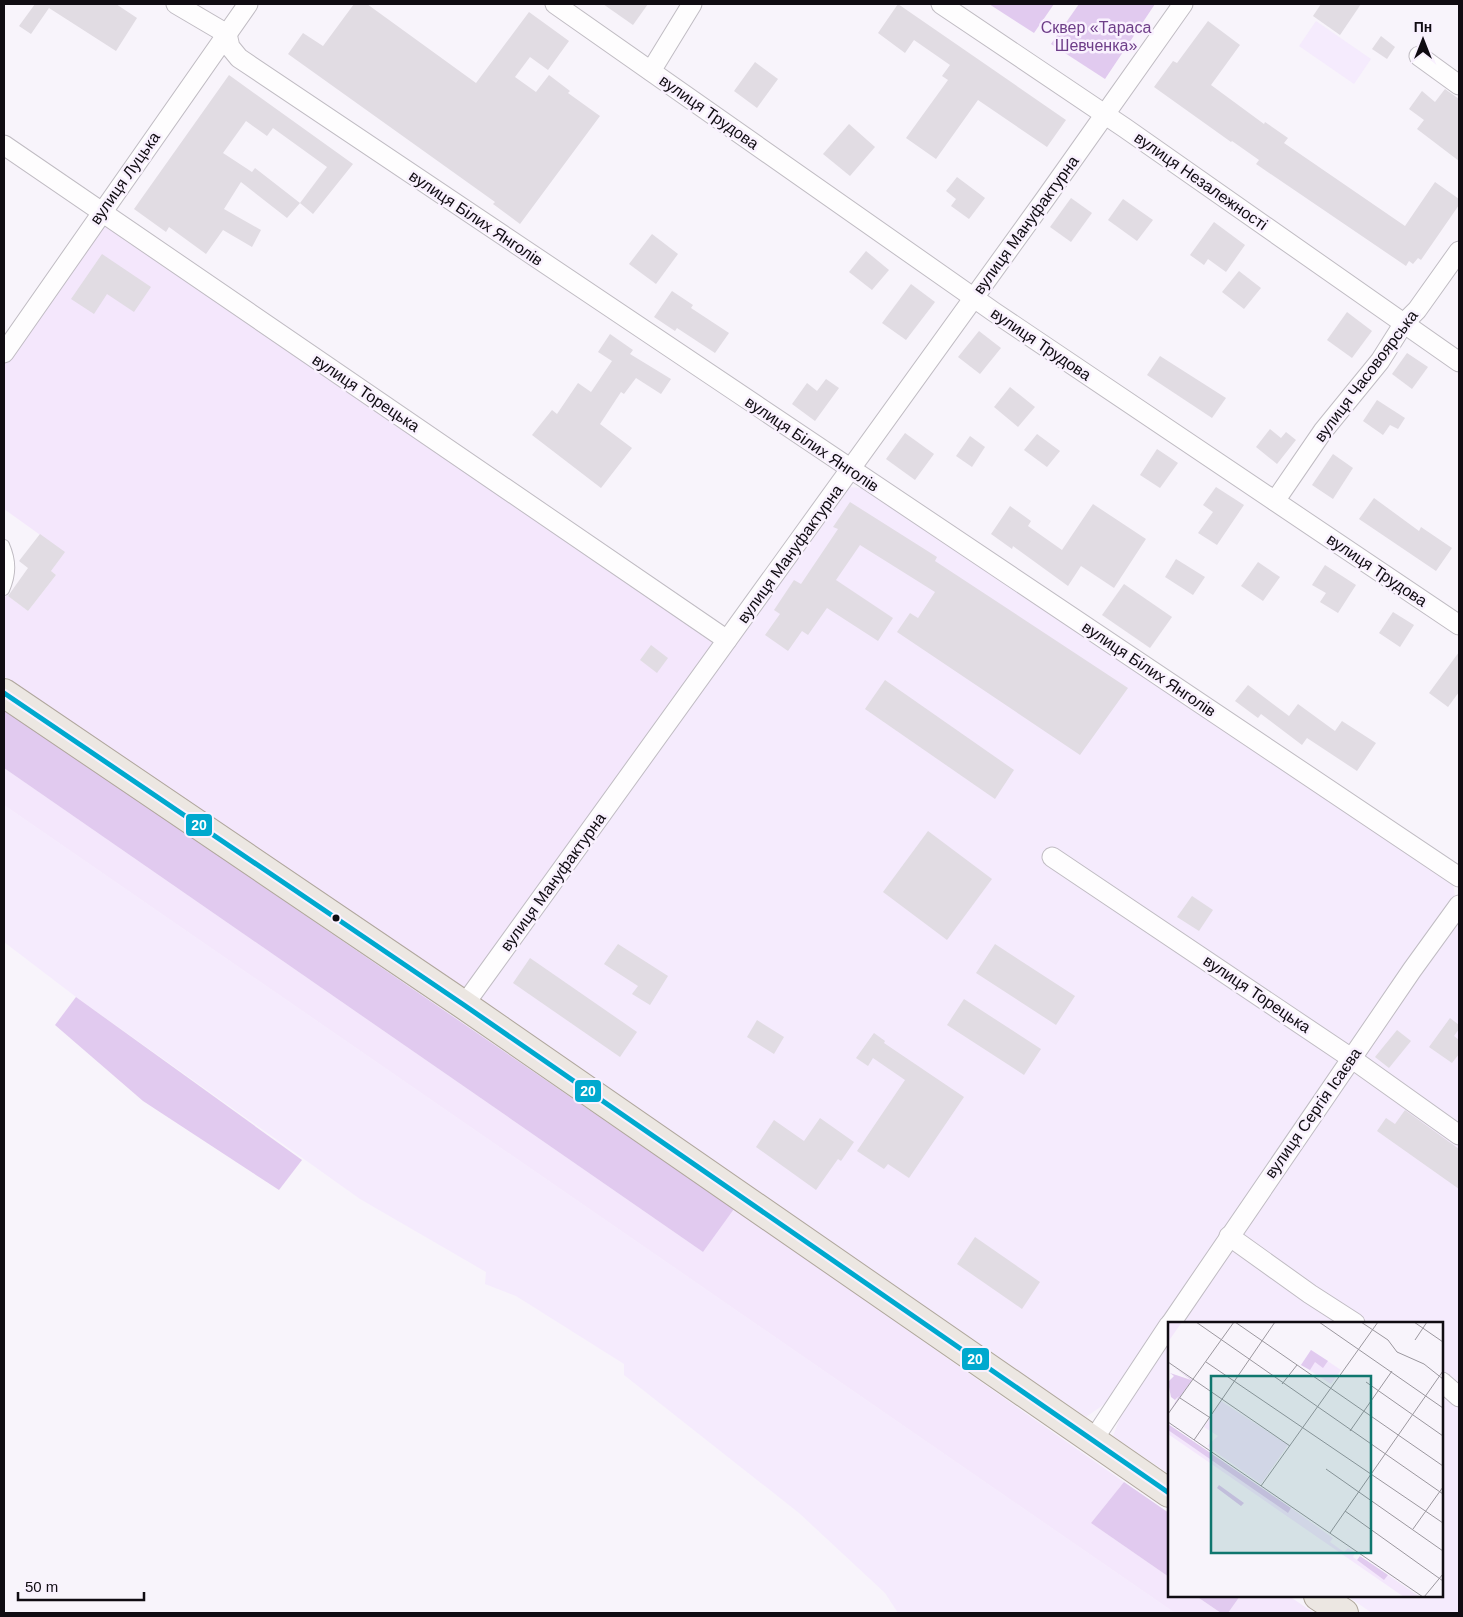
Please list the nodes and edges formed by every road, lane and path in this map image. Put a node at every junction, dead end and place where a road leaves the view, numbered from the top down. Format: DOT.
graph roads {
  1 [pos="176,4"];
  2 [pos="248,4"];
  3 [pos="555,4"];
  4 [pos="692,4"];
  5 [pos="941,4"];
  6 [pos="1183,4"];
  7 [pos="227,34"];
  8 [pos="1419,56"];
  9 [pos="651,71"];
  10 [pos="1459,85"];
  11 [pos="1104,116"];
  12 [pos="4,145"];
  13 [pos="101,212"];
  14 [pos="1459,251"];
  15 [pos="975,297"];
  16 [pos="1404,323"];
  17 [pos="4,353"];
  18 [pos="1459,362"];
  19 [pos="850,470"];
  20 [pos="1275,502"];
  21 [pos="4,545"];
  22 [pos="4,590"];
  23 [pos="1459,626"];
  24 [pos="727,640"];
  25 [pos="4,693"];
  26 [pos="1052,857"];
  27 [pos="1459,877"];
  28 [pos="1459,905"];
  29 [pos="464,1005"];
  30 [pos="1351,1058"];
  31 [pos="1459,1135"];
  32 [pos="1229,1236"];
  33 [pos="1171,1322"];
  34 [pos="1354,1322"];
  35 [pos="1168,1327"];
  36 [pos="1443,1383"];
  37 [pos="1459,1397"];
  38 [pos="1093,1440"];
  39 [pos="1168,1492"];
  40 [pos="1320,1597"];
  41 [pos="1344,1613"];
  1 -- 7 [label="street"];
  2 -- 7 [label="street, вулиця Луцька"];
  3 -- 9 [label="street, вулиця Трудова"];
  4 -- 9 [label="street"];
  5 -- 11 [label="street, вулиця Незалежності"];
  6 -- 11 [label="street, вулиця Мануфактурна"];
  7 -- 13 [label="street, вулиця Луцька"];
  7 -- 19 [label="street, вулиця Білих Янголів"];
  8 -- 10 [label="street"];
  9 -- 15 [label="street, вулиця Трудова"];
  11 -- 15 [label="street, вулиця Мануфактурна"];
  11 -- 16 [label="street, вулиця Незалежності"];
  12 -- 13 [label="street, вулиця Торецька"];
  13 -- 17 [label="street, вулиця Луцька"];
  13 -- 24 [label="street, вулиця Торецька"];
  14 -- 16 [label="street, вулиця Часовоярська"];
  15 -- 19 [label="street, вулиця Мануфактурна"];
  15 -- 20 [label="street, вулиця Трудова"];
  16 -- 18 [label="street, вулиця Незалежності"];
  16 -- 20 [label="street, вулиця Часовоярська"];
  19 -- 24 [label="street, вулиця Мануфактурна"];
  19 -- 27 [label="street, вулиця Білих Янголів"];
  20 -- 23 [label="street, вулиця Трудова"];
  21 -- 22 [label="lane"];
  24 -- 29 [label="street, вулиця Мануфактурна"];
  25 -- 29 [label="main road"];
  26 -- 30 [label="street, вулиця Торецька"];
  28 -- 30 [label="street, вулиця Сергія Ісаєва"];
  29 -- 38 [label="main road"];
  30 -- 31 [label="street, вулиця Торецька"];
  30 -- 32 [label="street, вулиця Сергія Ісаєва"];
  32 -- 33 [label="street, вулиця Сергія Ісаєва"];
  32 -- 34 [label="street"];
  35 -- 38 [label="street, вулиця Сергія Ісаєва"];
  36 -- 37 [label="street"];
  38 -- 39 [label="main road"];
  40 -- 41 [label="main road"];
}
